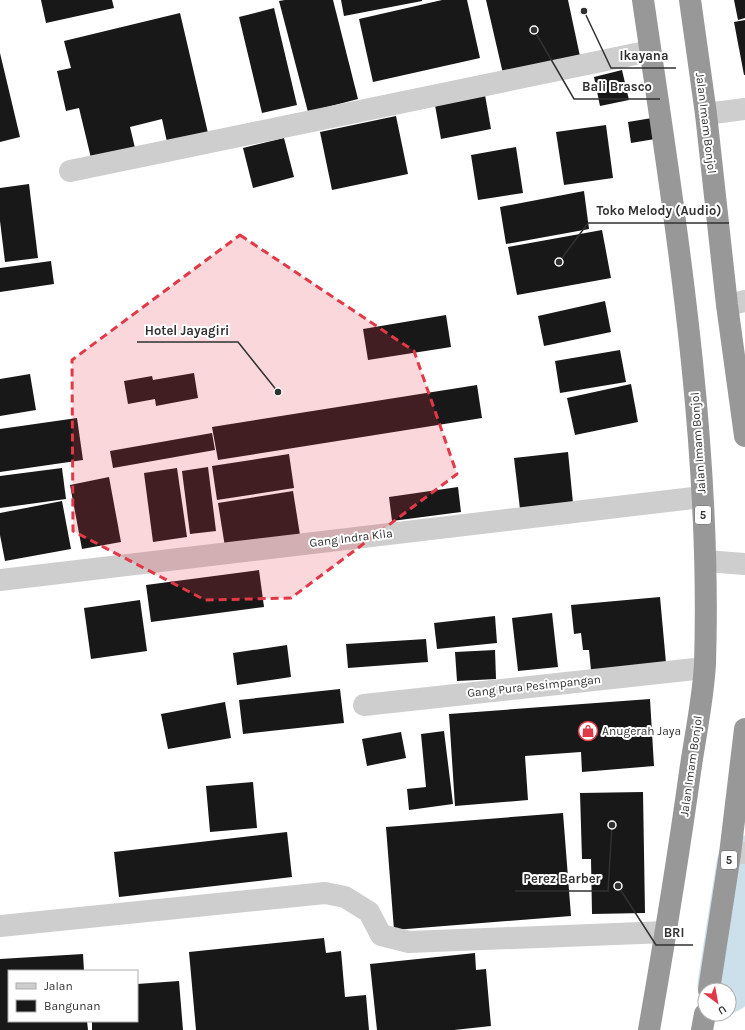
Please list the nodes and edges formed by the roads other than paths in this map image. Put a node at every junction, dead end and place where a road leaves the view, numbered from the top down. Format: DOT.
graph roads {
  1 [pos="643,0"];
  2 [pos="690,0"];
  3 [pos="650,51"];
  4 [pos="745,110"];
  5 [pos="706,114"];
  6 [pos="70,171"];
  7 [pos="736,303"];
  8 [pos="741,368"];
  9 [pos="745,436"];
  10 [pos="702,496"];
  11 [pos="706,561"];
  12 [pos="745,564"];
  13 [pos="0,580"];
  14 [pos="704,668"];
  15 [pos="364,705"];
  16 [pos="745,729"];
  17 [pos="737,854"];
  18 [pos="0,926"];
  19 [pos="666,932"];
  20 [pos="711,982"];
  21 [pos="649,1030"];
  1 -- 3 [label="highway, Jalan Imam Bonjol / 5"];
  2 -- 5 [label="highway, Jalan Imam Bonjol"];
  3 -- 6 [label="street"];
  3 -- 10 [label="highway, Jalan Imam Bonjol / 5"];
  4 -- 5 [label="street"];
  5 -- 7 [label="highway, Jalan Imam Bonjol"];
  7 -- 8 [label="highway, Jalan Imam Bonjol"];
  8 -- 9 [label="highway, Jalan Imam Bonjol"];
  10 -- 11 [label="highway, Jalan Imam Bonjol / 5"];
  10 -- 13 [label="street, Gang Indra Kila"];
  11 -- 12 [label="street"];
  11 -- 14 [label="highway, Jalan Imam Bonjol / 5"];
  14 -- 15 [label="street, Gang Pura Pesimpangan"];
  14 -- 19 [label="highway, Jalan Imam Bonjol / 5"];
  16 -- 17 [label="highway, 5"];
  17 -- 20 [label="highway, 5"];
  18 -- 19 [label="street"];
  19 -- 21 [label="highway, Jalan Imam Bonjol / 5"];
}
